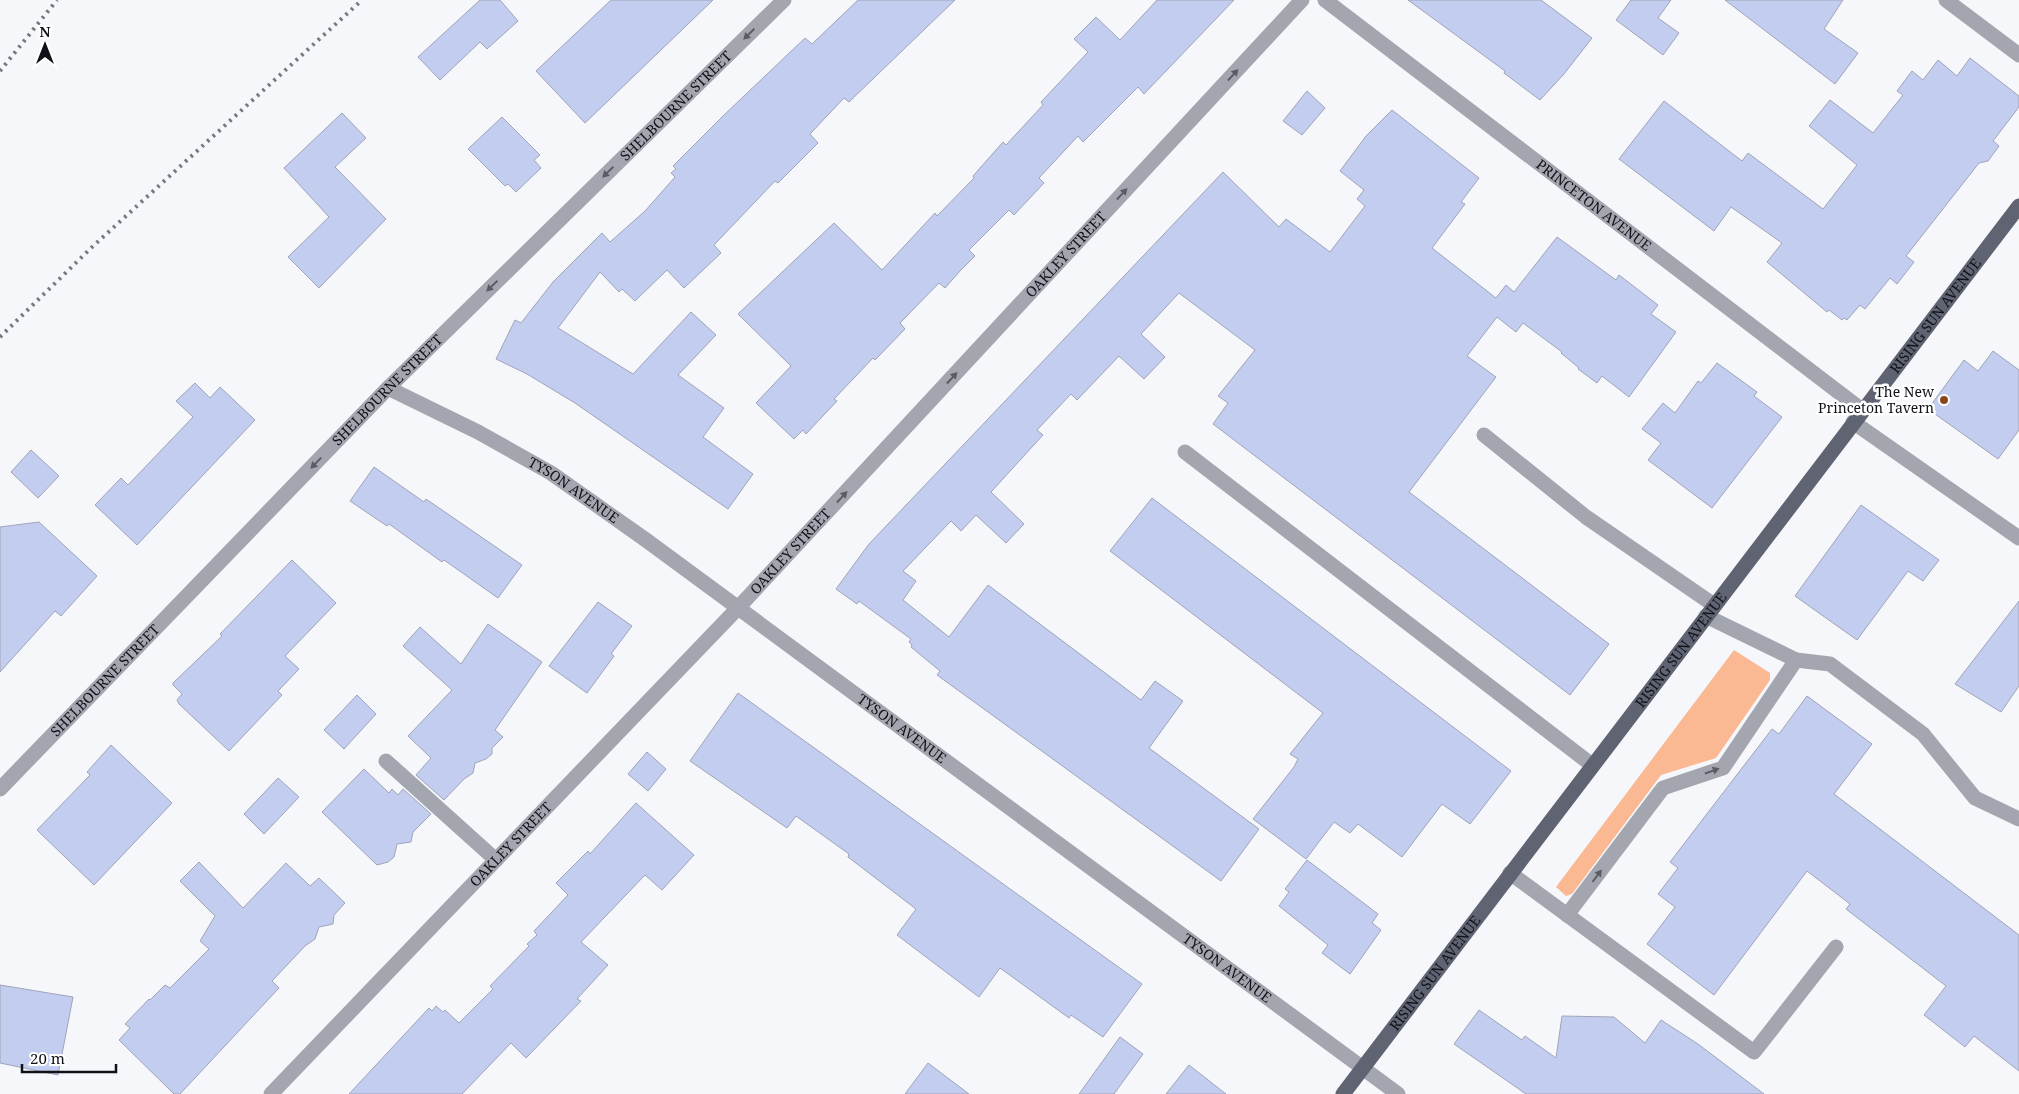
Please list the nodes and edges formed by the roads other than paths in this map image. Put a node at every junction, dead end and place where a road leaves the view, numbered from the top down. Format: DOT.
graph roads {
  1 [pos="784,0"];
  2 [pos="1302,0"];
  3 [pos="1325,0"];
  4 [pos="1946,0"];
  5 [pos="2019,55"];
  6 [pos="2019,206"];
  7 [pos="388,388"];
  8 [pos="1858,416"];
  9 [pos="1484,435"];
  10 [pos="1185,452"];
  11 [pos="2019,538"];
  12 [pos="737,610"];
  13 [pos="1710,611"];
  14 [pos="1796,660"];
  15 [pos="386,761"];
  16 [pos="1592,765"];
  17 [pos="0,789"];
  18 [pos="2019,819"];
  19 [pos="496,860"];
  20 [pos="1510,873"];
  21 [pos="1567,915"];
  22 [pos="1836,947"];
  23 [pos="1362,1068"];
  24 [pos="271,1094"];
  25 [pos="1343,1094"];
  26 [pos="1398,1094"];
  1 -- 7 [label="street, SHELBOURNE STREET, one-way"];
  12 -- 2 [label="street, OAKLEY STREET, one-way"];
  3 -- 8 [label="street, PRINCETON AVENUE"];
  4 -- 5 [label="street"];
  6 -- 8 [label="main road, RISING SUN AVENUE"];
  7 -- 12 [label="street, TYSON AVENUE"];
  7 -- 17 [label="street, SHELBOURNE STREET, one-way"];
  8 -- 11 [label="street, PRINCETON AVENUE"];
  8 -- 13 [label="main road, RISING SUN AVENUE"];
  9 -- 13 [label="street"];
  10 -- 16 [label="street"];
  12 -- 19 [label="street, OAKLEY STREET"];
  12 -- 23 [label="street, TYSON AVENUE"];
  13 -- 14 [label="street"];
  13 -- 16 [label="main road, RISING SUN AVENUE"];
  14 -- 18 [label="street"];
  21 -- 14 [label="street, one-way"];
  15 -- 19 [label="street"];
  16 -- 20 [label="main road, RISING SUN AVENUE"];
  19 -- 24 [label="street, OAKLEY STREET"];
  20 -- 21 [label="street"];
  20 -- 23 [label="main road, RISING SUN AVENUE"];
  21 -- 22 [label="street"];
  23 -- 25 [label="main road, RISING SUN AVENUE"];
  23 -- 26 [label="street, TYSON AVENUE"];
}
